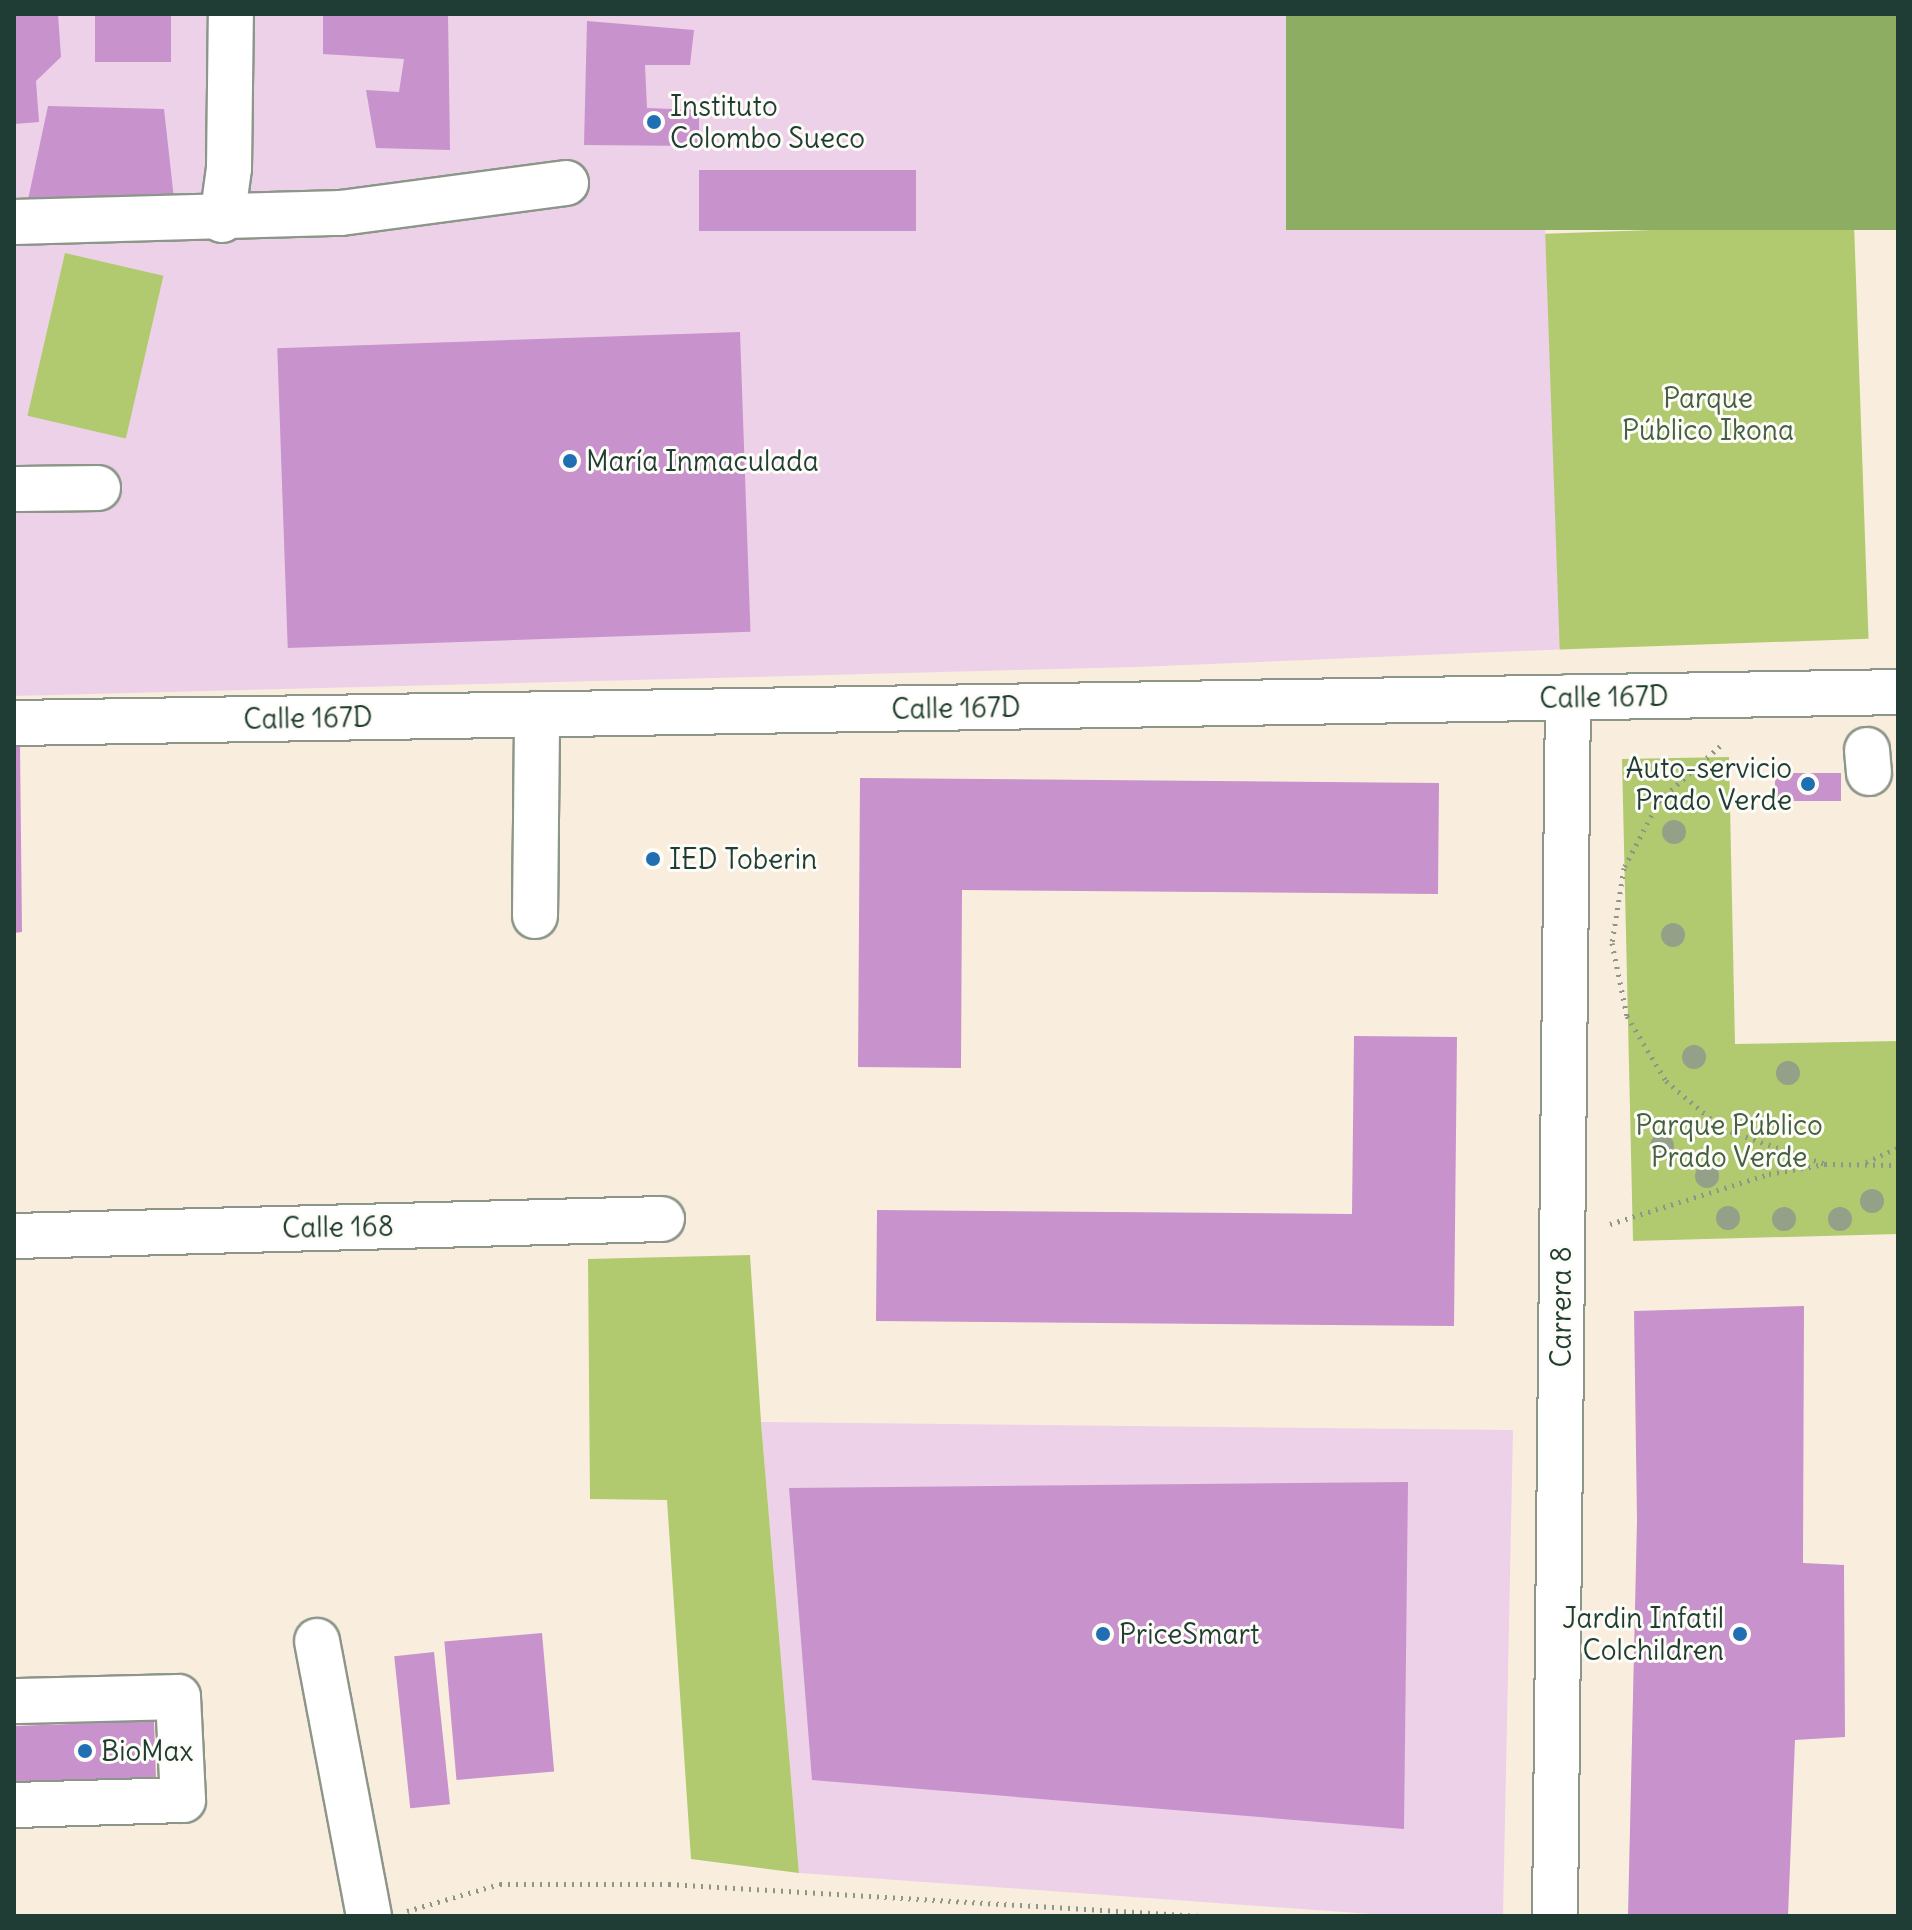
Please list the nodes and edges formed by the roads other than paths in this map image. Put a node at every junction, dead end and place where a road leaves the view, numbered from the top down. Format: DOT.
graph roads {
  1 [pos="231,14"];
  2 [pos="566,183"];
  3 [pos="222,220"];
  4 [pos="14,222"];
  5 [pos="98,488"];
  6 [pos="14,489"];
  7 [pos="1898,692"];
  8 [pos="1568,697"];
  9 [pos="537,714"];
  10 [pos="14,723"];
  11 [pos="535,916"];
  12 [pos="662,1219"];
  13 [pos="14,1236"];
  14 [pos="317,1641"];
  15 [pos="14,1701"];
  16 [pos="14,1805"];
  17 [pos="369,1916"];
  18 [pos="1555,1916"];
  1 -- 3 [label="street"];
  2 -- 3 [label="street"];
  3 -- 4 [label="street"];
  5 -- 6 [label="street"];
  7 -- 8 [label="street, Calle 167D"];
  8 -- 9 [label="street, Calle 167D"];
  8 -- 18 [label="street, Carrera 8"];
  9 -- 10 [label="street, Calle 167D"];
  9 -- 11 [label="street"];
  12 -- 13 [label="street, Calle 168"];
  14 -- 17 [label="street"];
  15 -- 16 [label="street"];
}
